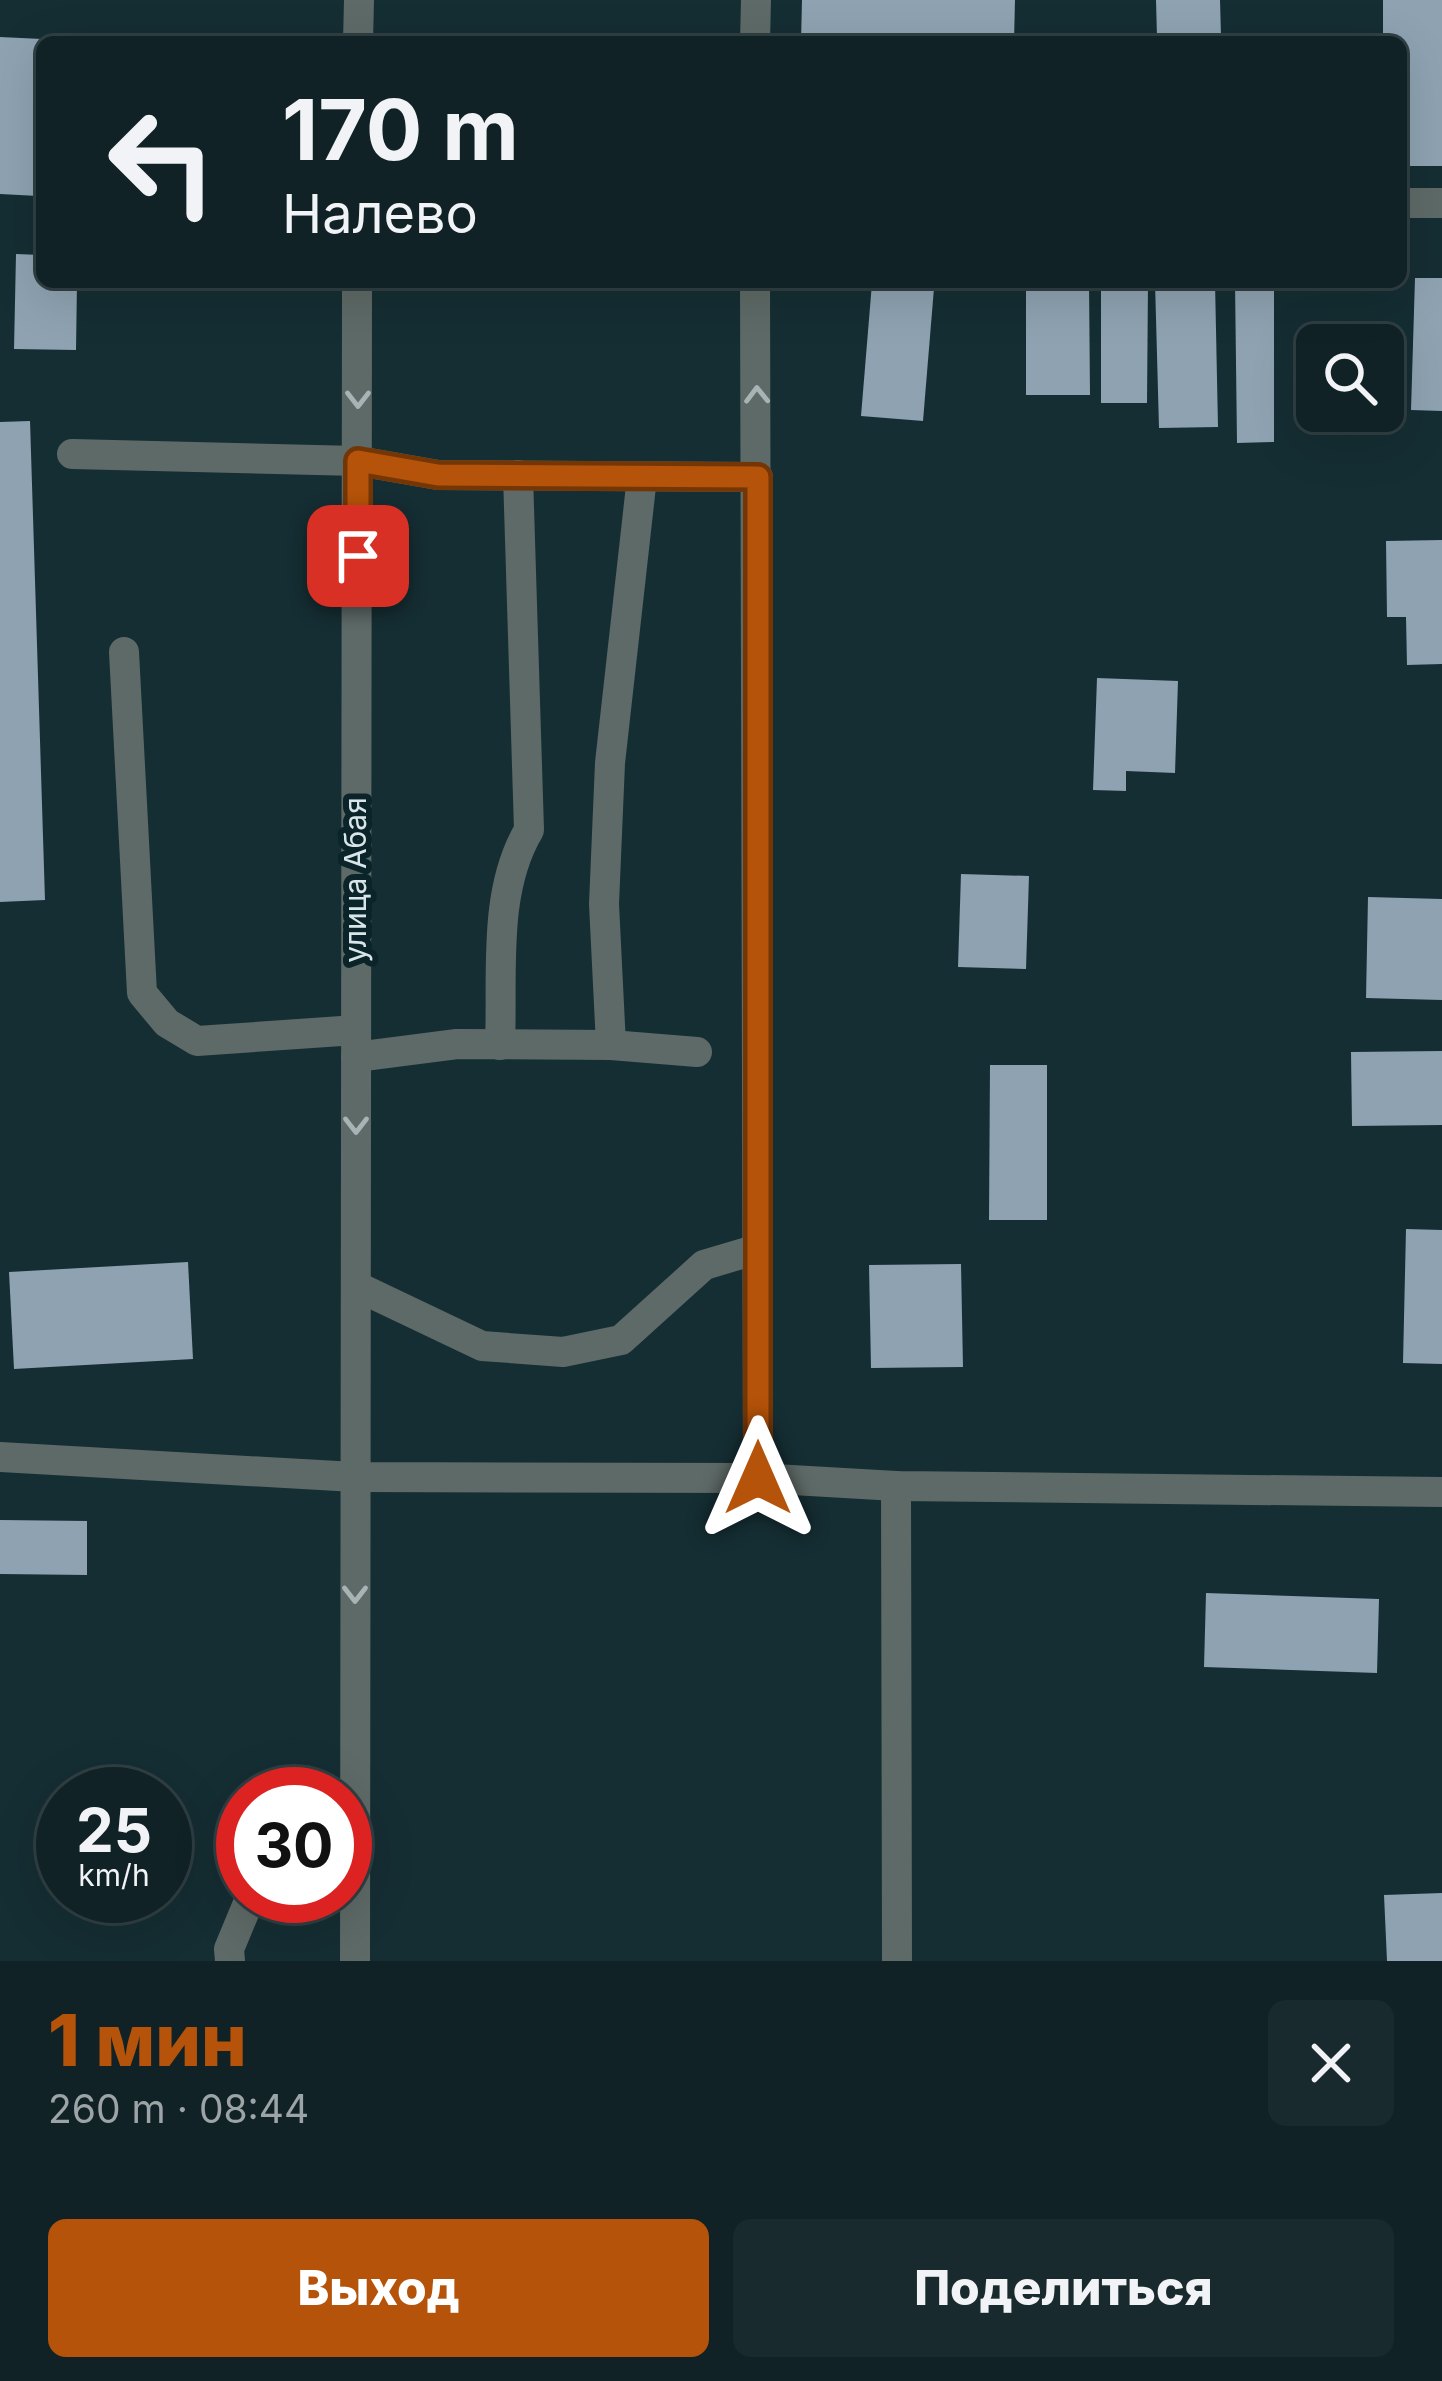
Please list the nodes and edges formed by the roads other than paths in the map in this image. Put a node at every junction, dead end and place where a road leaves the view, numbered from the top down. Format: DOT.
graph roads {
  1 [pos="358,0"];
  2 [pos="756,0"];
  3 [pos="358,36"];
  4 [pos="755,36"];
  5 [pos="1442,202"];
  6 [pos="1407,203"];
  7 [pos="357,288"];
  8 [pos="755,288"];
  9 [pos="72,454"];
  10 [pos="358,461"];
  11 [pos="518,475"];
  12 [pos="642,477"];
  13 [pos="758,477"];
  14 [pos="124,652"];
  15 [pos="356,1044"];
  16 [pos="500,1045"];
  17 [pos="611,1045"];
  18 [pos="698,1052"];
  19 [pos="758,1249"];
  20 [pos="356,1286"];
  21 [pos="0,1457"];
  22 [pos="356,1477"];
  23 [pos="758,1478"];
  24 [pos="896,1486"];
  25 [pos="1442,1492"];
  26 [pos="351,1767"];
  27 [pos="240,1923"];
  28 [pos="354,1923"];
  29 [pos="230,1961"];
  30 [pos="355,1961"];
  31 [pos="897,1961"];
  1 -- 3 [label="street"];
  2 -- 4 [label="street"];
  5 -- 6 [label="street"];
  7 -- 10 [label="street, улица Абая, one-way"];
  13 -- 8 [label="street, one-way"];
  9 -- 10 [label="street"];
  10 -- 11 [label="street"];
  10 -- 15 [label="street, улица Абая"];
  11 -- 12 [label="street"];
  11 -- 16 [label="street"];
  12 -- 13 [label="street"];
  12 -- 17 [label="street"];
  13 -- 19 [label="street"];
  14 -- 15 [label="street"];
  15 -- 16 [label="street"];
  15 -- 20 [label="street, улица Абая, one-way"];
  16 -- 17 [label="street"];
  17 -- 18 [label="street"];
  19 -- 20 [label="street"];
  19 -- 23 [label="street"];
  20 -- 22 [label="street, улица Абая"];
  21 -- 22 [label="street"];
  22 -- 23 [label="street"];
  22 -- 26 [label="street, улица Абая, one-way"];
  23 -- 24 [label="street"];
  24 -- 25 [label="street"];
  24 -- 31 [label="street"];
  27 -- 29 [label="street"];
  28 -- 30 [label="street, улица Абая"];
}
